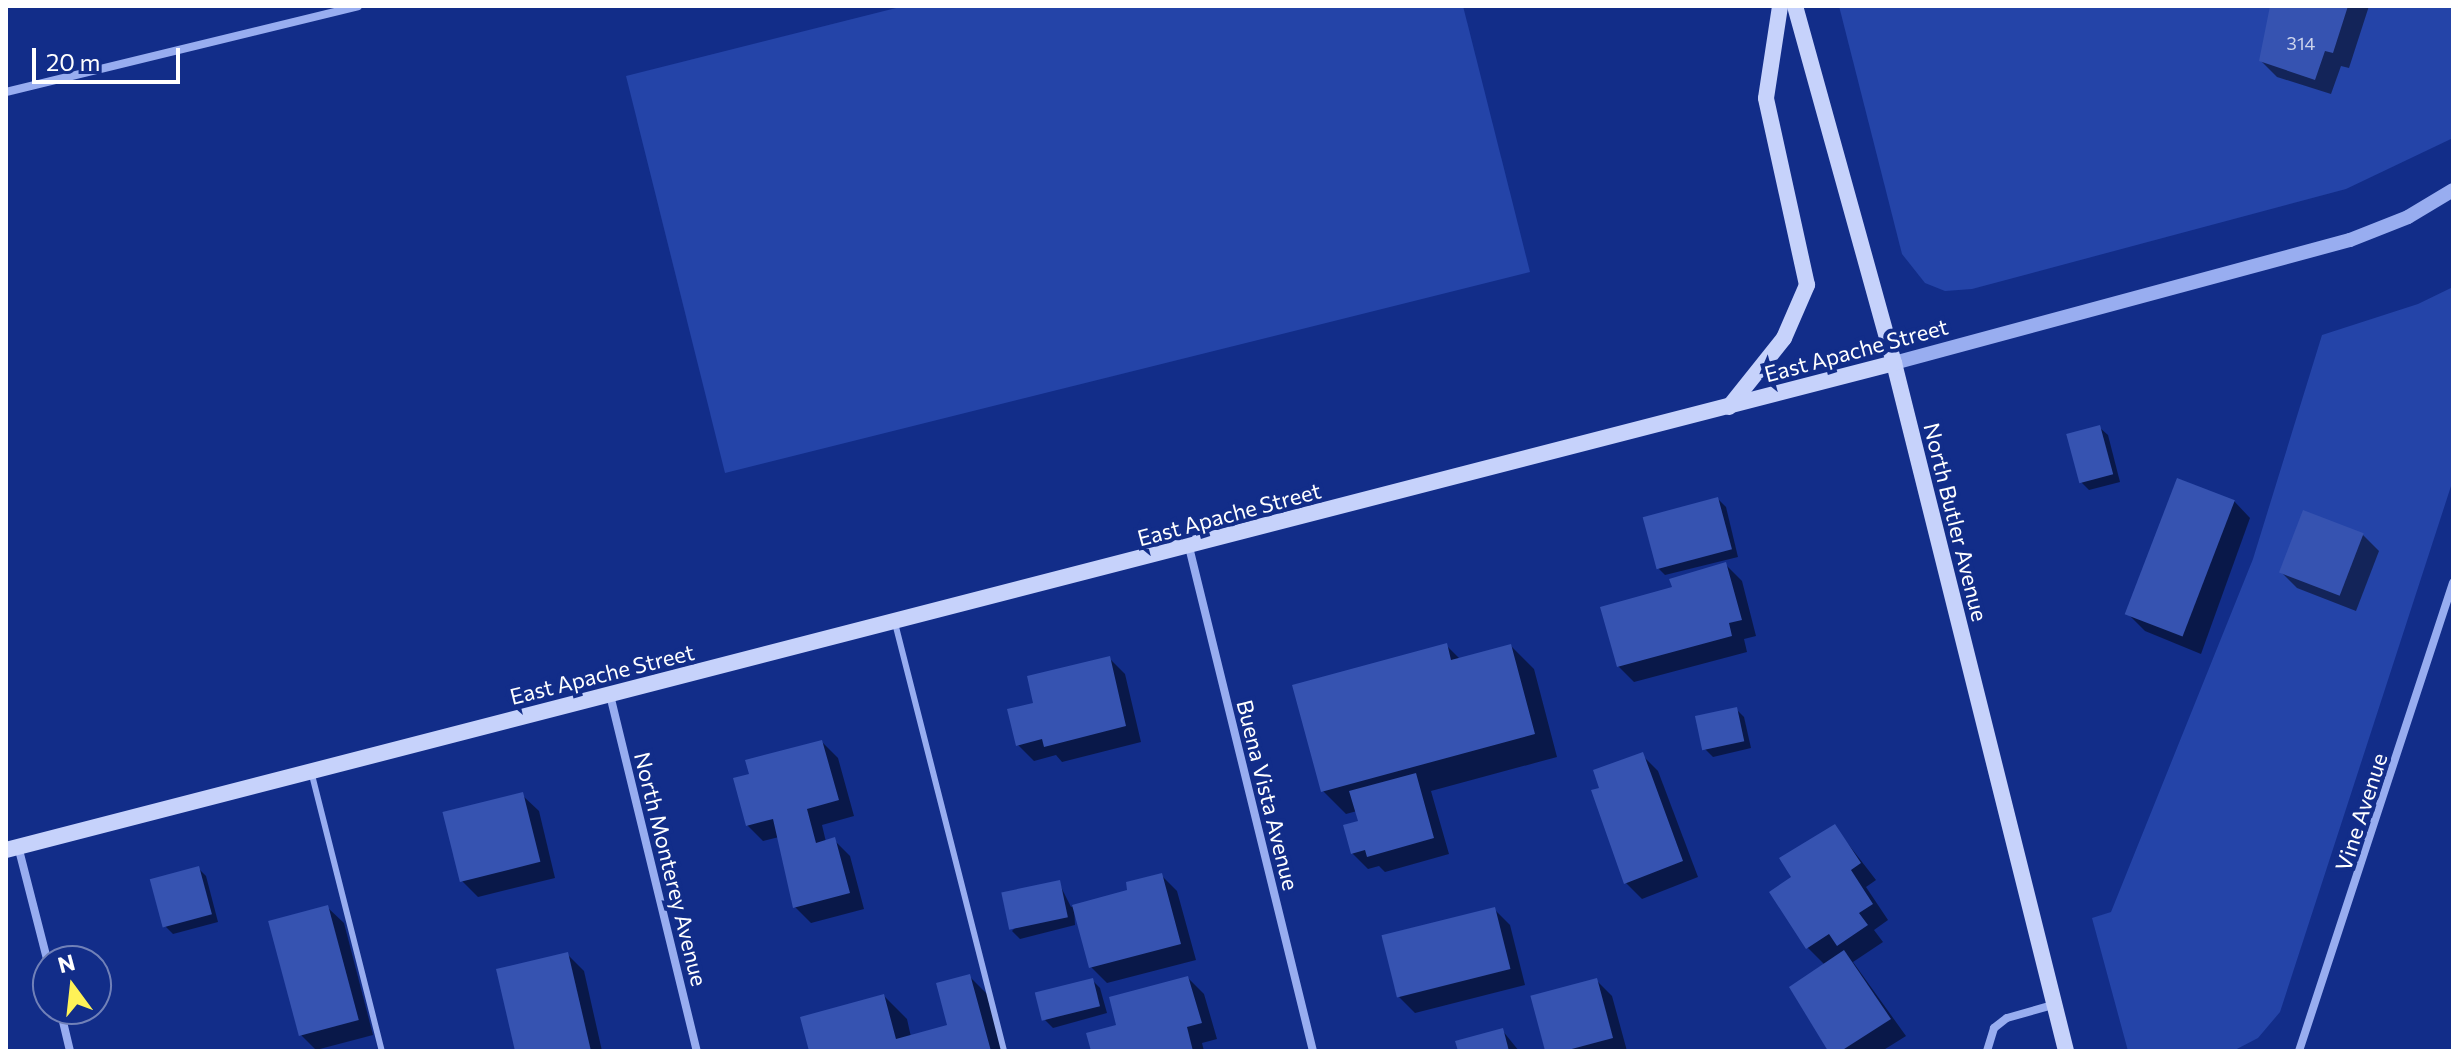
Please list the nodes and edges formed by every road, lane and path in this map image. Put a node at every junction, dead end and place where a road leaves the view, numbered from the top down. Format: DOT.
graph roads {
  1 [pos="358,6"];
  2 [pos="1780,6"];
  3 [pos="1795,6"];
  4 [pos="6,92"];
  5 [pos="2453,190"];
  6 [pos="1894,363"];
  7 [pos="1729,407"];
  8 [pos="1189,547"];
  9 [pos="2453,583"];
  10 [pos="895,623"];
  11 [pos="610,695"];
  12 [pos="311,771"];
  13 [pos="12,848"];
  14 [pos="42,945"];
  15 [pos="2053,1005"];
  16 [pos="64,1025"];
  17 [pos="70,1051"];
  18 [pos="382,1051"];
  19 [pos="697,1051"];
  20 [pos="1004,1051"];
  21 [pos="1313,1051"];
  22 [pos="1987,1051"];
  23 [pos="2066,1051"];
  24 [pos="2299,1051"];
  1 -- 4 [label="street"];
  2 -- 7 [label="main road"];
  3 -- 6 [label="main road, North Butler Avenue"];
  5 -- 6 [label="street, East Apache Street"];
  6 -- 7 [label="main road, East Apache Street"];
  6 -- 15 [label="main road, North Butler Avenue"];
  7 -- 8 [label="main road, East Apache Street"];
  8 -- 10 [label="main road, East Apache Street"];
  8 -- 21 [label="street, Buena Vista Avenue"];
  9 -- 24 [label="street, Vine Avenue"];
  10 -- 11 [label="main road, East Apache Street"];
  10 -- 20 [label="lane"];
  11 -- 12 [label="main road, East Apache Street"];
  11 -- 19 [label="street, North Monterey Avenue"];
  12 -- 13 [label="main road, East Apache Street"];
  12 -- 18 [label="lane"];
  13 -- 14 [label="street"];
  15 -- 22 [label="street"];
  15 -- 23 [label="main road, North Butler Avenue"];
  16 -- 17 [label="street"];
}
